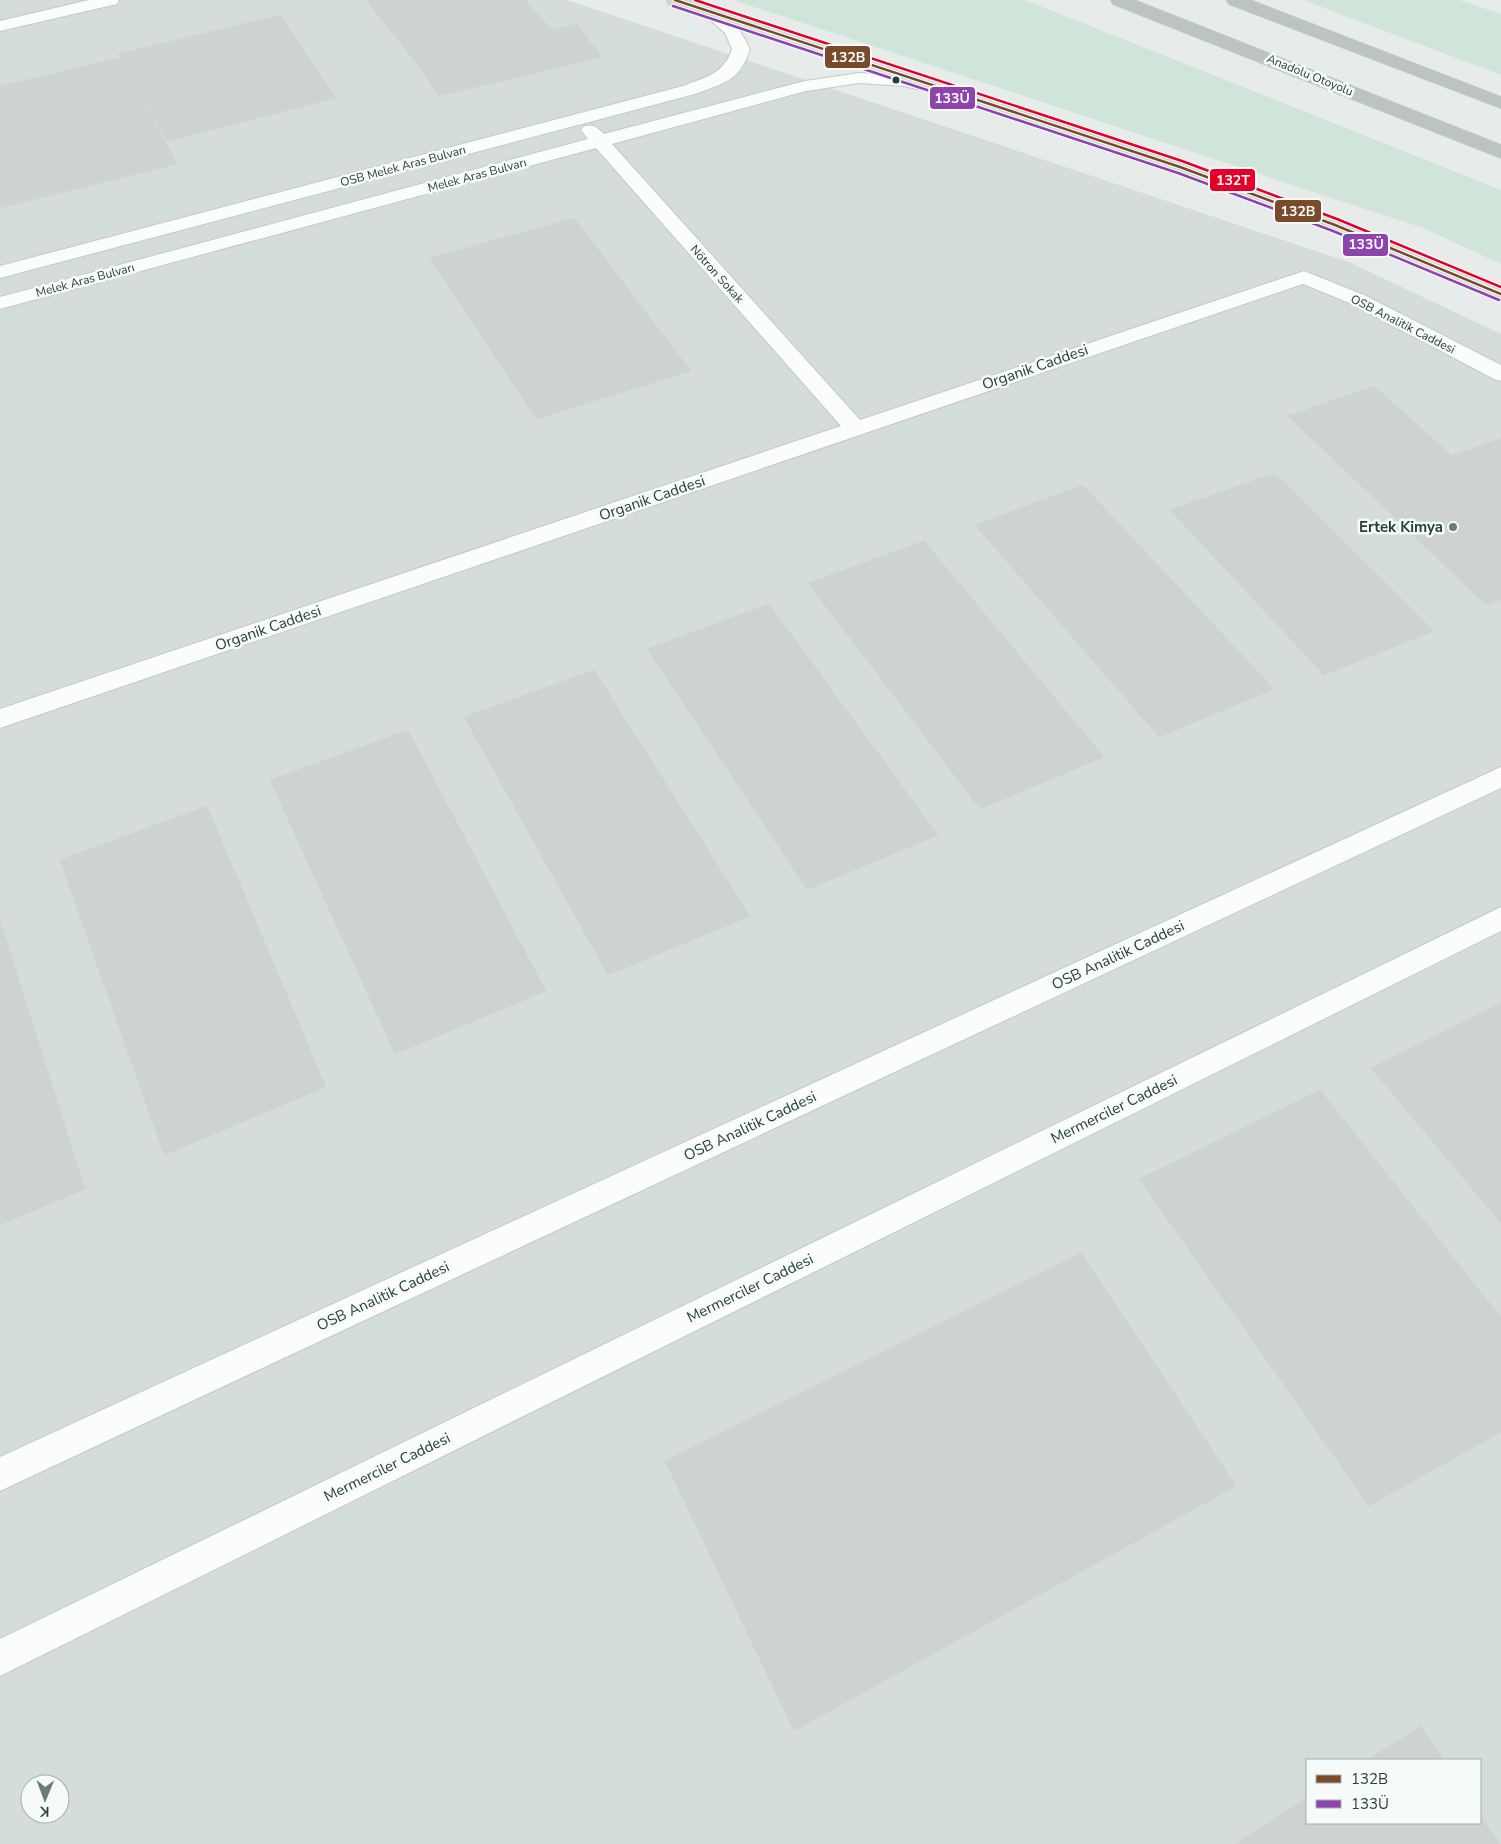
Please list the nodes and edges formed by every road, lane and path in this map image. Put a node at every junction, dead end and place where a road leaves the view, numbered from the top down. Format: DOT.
graph roads {
  1 [pos="111,0"];
  2 [pos="675,0"];
  3 [pos="1119,0"];
  4 [pos="1235,0"];
  5 [pos="709,11"];
  6 [pos="0,26"];
  7 [pos="956,92"];
  8 [pos="1501,102"];
  9 [pos="580,119"];
  10 [pos="600,142"];
  11 [pos="1501,152"];
  12 [pos="0,272"];
  13 [pos="1304,277"];
  14 [pos="1501,294"];
  15 [pos="0,303"];
  16 [pos="1501,374"];
  17 [pos="855,428"];
  18 [pos="0,718"];
  19 [pos="1501,777"];
  20 [pos="1501,918"];
  21 [pos="0,1474"];
  22 [pos="0,1658"];
  1 -- 6 [label="street"];
  2 -- 5 [label="main road"];
  3 -- 11 [label="highway, Anadolu Otoyolu"];
  4 -- 8 [label="highway"];
  5 -- 7 [label="main road"];
  5 -- 9 [label="street, OSB Melek Aras Bulvarı"];
  7 -- 10 [label="street, Melek Aras Bulvarı"];
  7 -- 14 [label="main road"];
  9 -- 10 [label="street, Nötron Sokak"];
  9 -- 12 [label="street, OSB Melek Aras Bulvarı"];
  10 -- 15 [label="street, Melek Aras Bulvarı"];
  10 -- 17 [label="street, Nötron Sokak"];
  13 -- 16 [label="street, OSB Analitik Caddesi"];
  13 -- 17 [label="street, Organik Caddesi"];
  17 -- 18 [label="street, Organik Caddesi"];
  19 -- 21 [label="street, OSB Analitik Caddesi"];
  20 -- 22 [label="street, Mermerciler Caddesi"];
}
